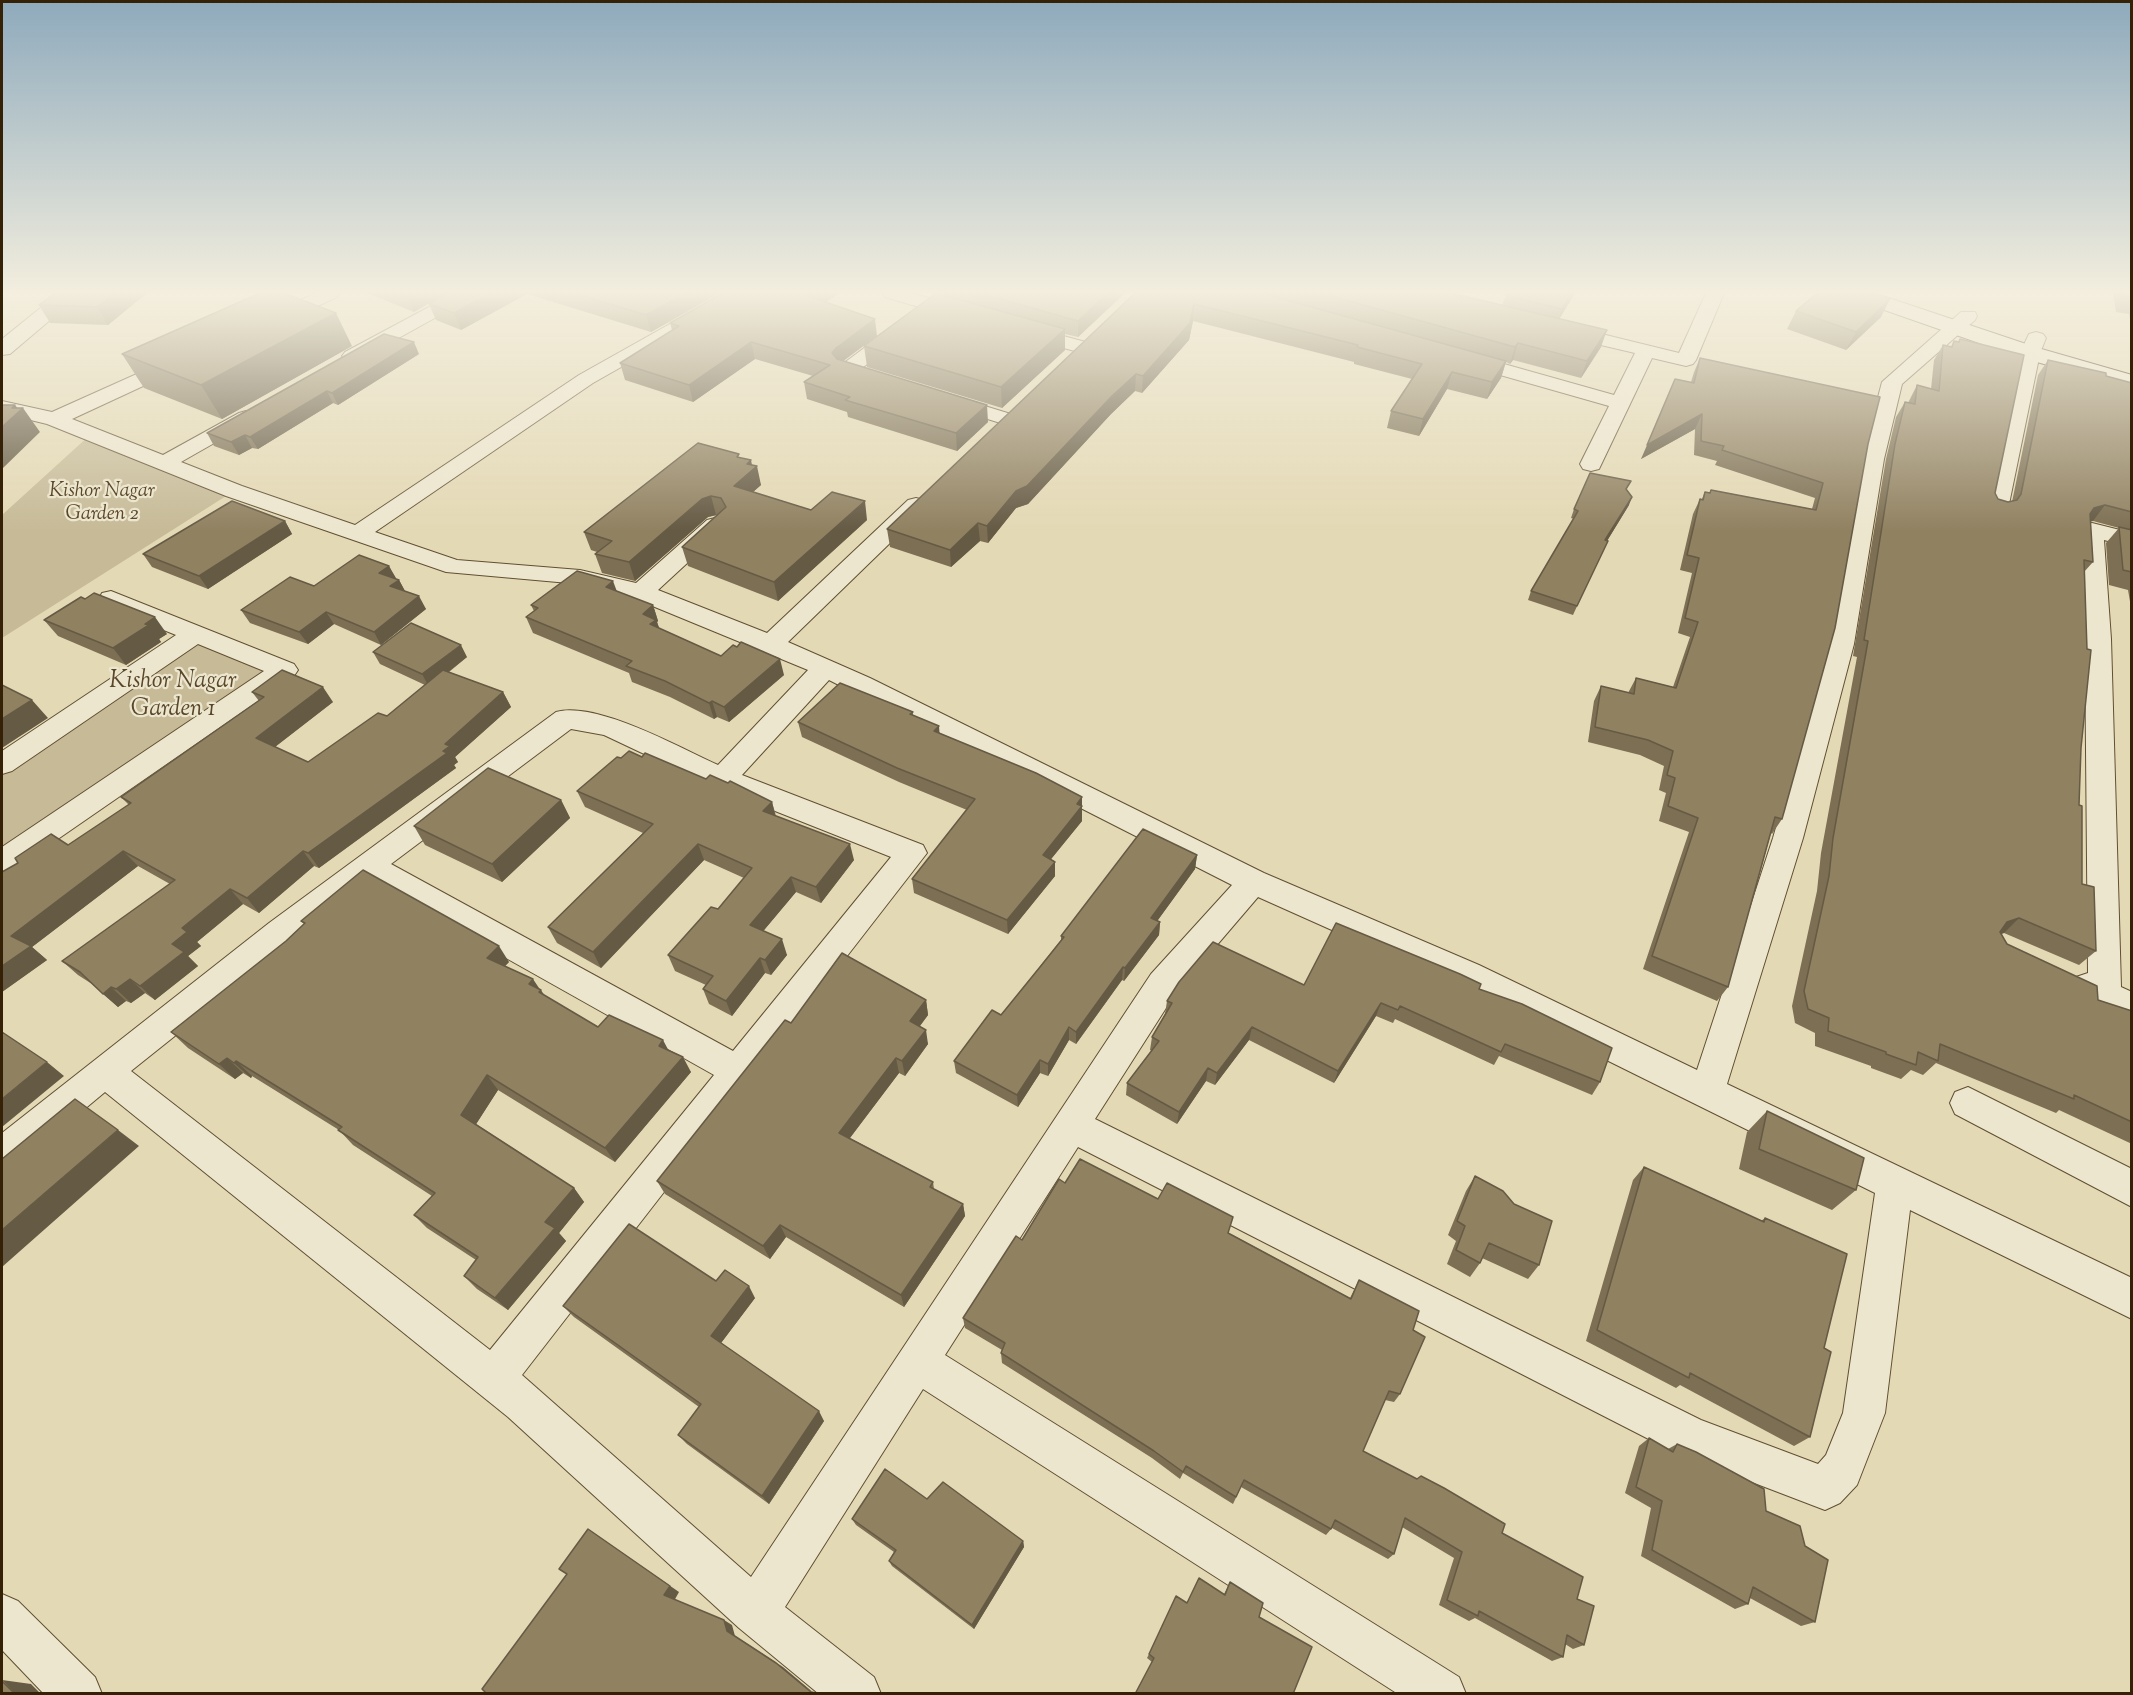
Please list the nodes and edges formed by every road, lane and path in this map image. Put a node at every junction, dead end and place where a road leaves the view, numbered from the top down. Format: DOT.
graph roads {
  1 [pos="158,372"];
  2 [pos="598,372"];
  3 [pos="854,372"];
  4 [pos="1511,372"];
  5 [pos="1636,372"];
  6 [pos="1904,372"];
  7 [pos="2027,372"];
  8 [pos="2105,372"];
  9 [pos="2132,382"];
  10 [pos="892,384"];
  11 [pos="927,394"];
  12 [pos="1024,403"];
  13 [pos="1622,403"];
  14 [pos="2,407"];
  15 [pos="257,410"];
  16 [pos="54,419"];
  17 [pos="1007,419"];
  18 [pos="990,435"];
  19 [pos="164,463"];
  20 [pos="1591,464"];
  21 [pos="931,491"];
  22 [pos="1997,509"];
  23 [pos="717,524"];
  24 [pos="357,534"];
  25 [pos="2132,540"];
  26 [pos="641,592"];
  27 [pos="111,599"];
  28 [pos="196,634"];
  29 [pos="771,644"];
  30 [pos="825,668"];
  31 [pos="2,764"];
  32 [pos="722,779"];
  33 [pos="2,862"];
  34 [pos="369,866"];
  35 [pos="1253,882"];
  36 [pos="2064,976"];
  37 [pos="2118,1001"];
  38 [pos="105,1071"];
  39 [pos="738,1071"];
  40 [pos="1707,1092"];
  41 [pos="1968,1102"];
  42 [pos="1071,1125"];
  43 [pos="2,1155"];
  44 [pos="1895,1184"];
  45 [pos="2132,1190"];
  46 [pos="2132,1299"];
  47 [pos="918,1362"];
  48 [pos="493,1378"];
  49 [pos="755,1612"];
  50 [pos="2,1617"];
  51 [pos="78,1694"];
  52 [pos="857,1694"];
  53 [pos="1442,1694"];
  1 -- 16 [label="street"];
  2 -- 24 [label="street"];
  3 -- 10 [label="street"];
  4 -- 13 [label="street"];
  5 -- 13 [label="street"];
  6 -- 40 [label="street"];
  7 -- 22 [label="street"];
  8 -- 9 [label="main road"];
  11 -- 17 [label="street"];
  12 -- 17 [label="street"];
  13 -- 20 [label="street"];
  14 -- 16 [label="street"];
  15 -- 19 [label="street"];
  16 -- 19 [label="street"];
  17 -- 18 [label="street"];
  19 -- 24 [label="street"];
  21 -- 29 [label="street"];
  23 -- 26 [label="street"];
  24 -- 26 [label="street"];
  25 -- 37 [label="street"];
  26 -- 29 [label="street"];
  27 -- 28 [label="street"];
  28 -- 31 [label="street"];
  28 -- 33 [label="street"];
  29 -- 30 [label="street"];
  30 -- 32 [label="street"];
  30 -- 35 [label="street"];
  32 -- 34 [label="street"];
  32 -- 39 [label="street"];
  34 -- 38 [label="street"];
  34 -- 39 [label="street"];
  35 -- 40 [label="street"];
  35 -- 42 [label="street"];
  36 -- 37 [label="street"];
  38 -- 43 [label="street"];
  38 -- 48 [label="street"];
  39 -- 48 [label="street"];
  40 -- 44 [label="street"];
  41 -- 45 [label="street"];
  42 -- 44 [label="street"];
  42 -- 47 [label="street"];
  44 -- 46 [label="street"];
  47 -- 49 [label="street"];
  47 -- 53 [label="street"];
  48 -- 49 [label="street"];
  49 -- 52 [label="street"];
  50 -- 51 [label="street"];
}
